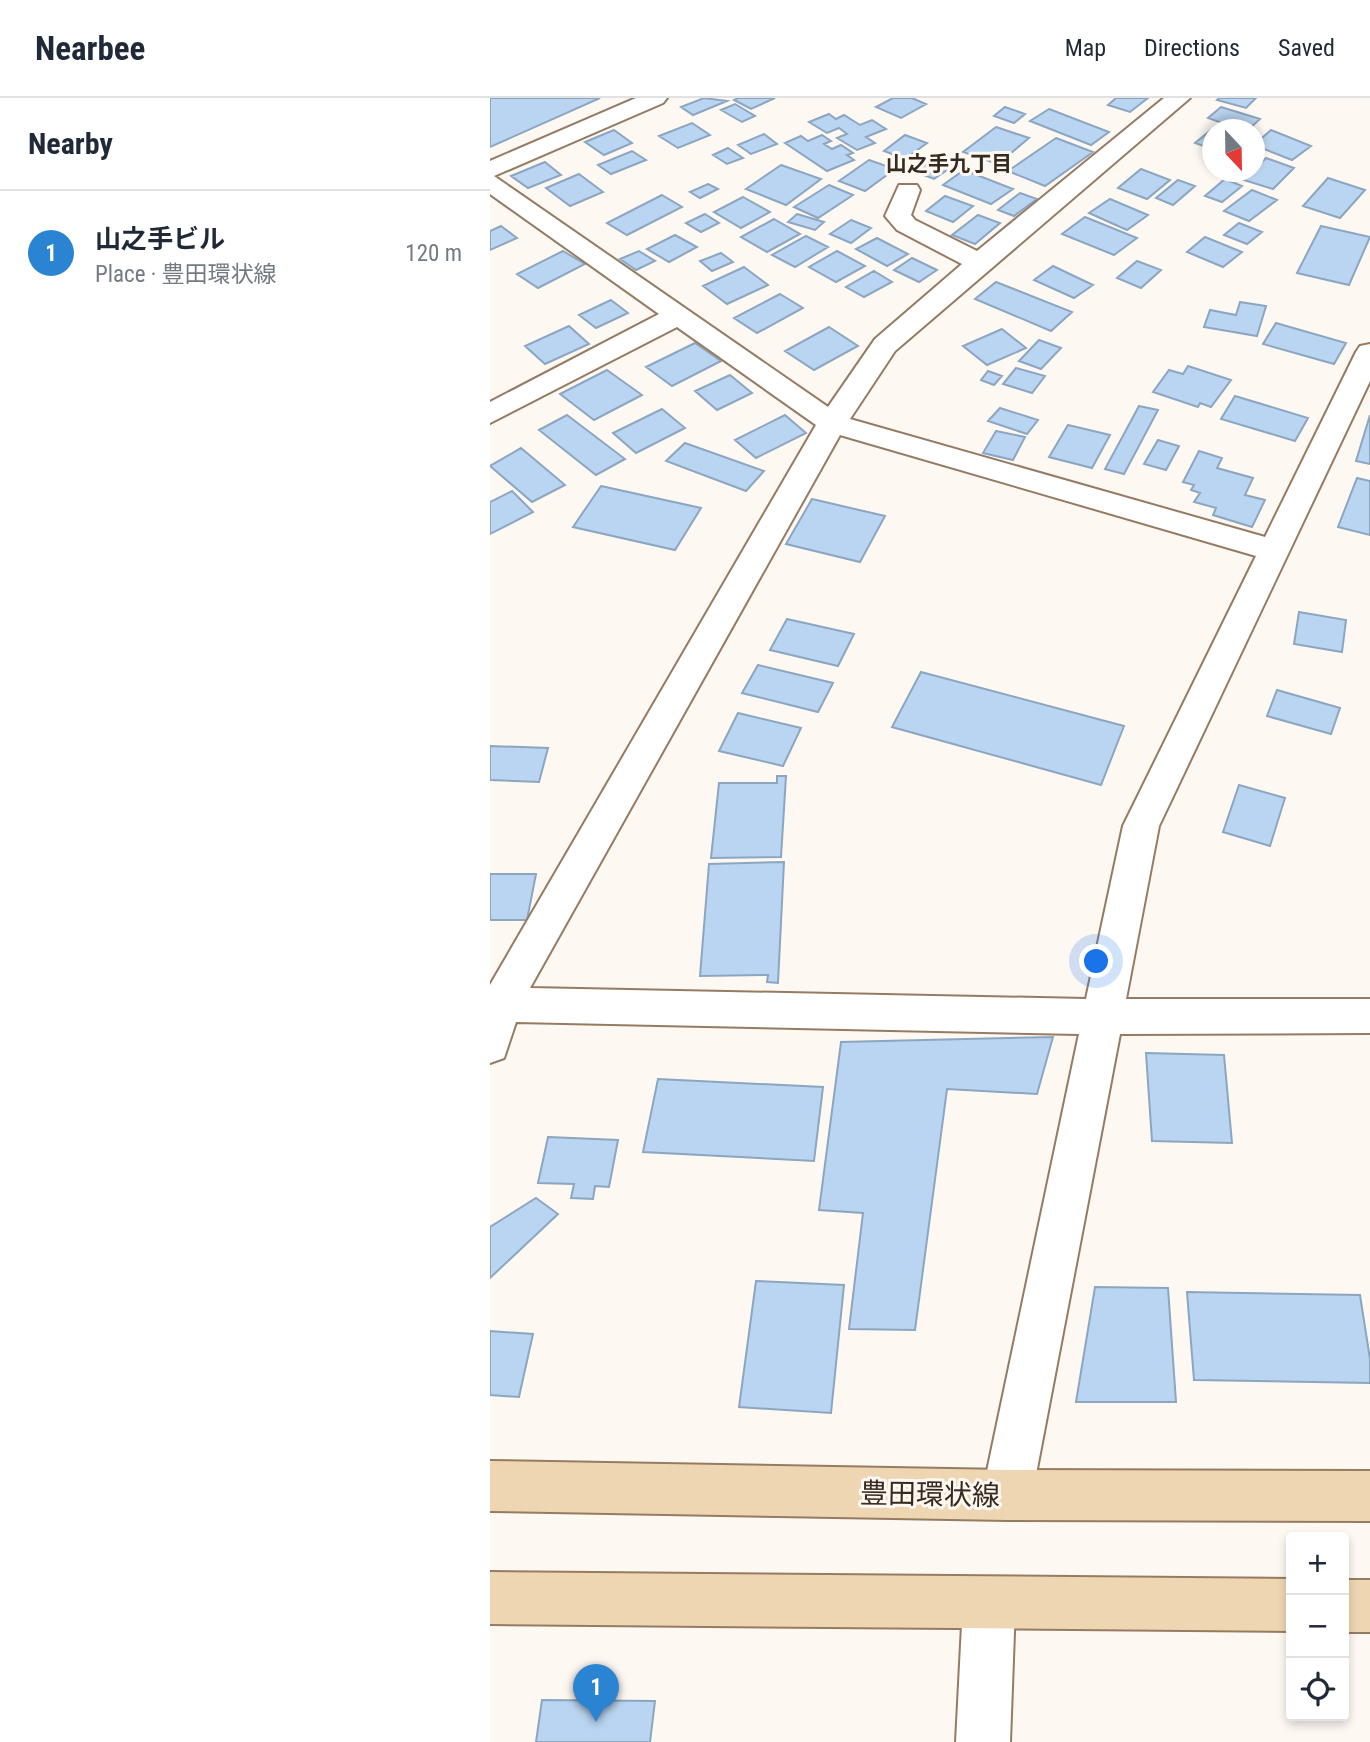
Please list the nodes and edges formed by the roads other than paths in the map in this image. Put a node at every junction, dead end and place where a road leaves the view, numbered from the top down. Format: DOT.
graph roads {
  1 [pos="655,98"];
  2 [pos="1178,98"];
  3 [pos="490,170"];
  4 [pos="490,183"];
  5 [pos="908,190"];
  6 [pos="980,263"];
  7 [pos="679,315"];
  8 [pos="1370,352"];
  9 [pos="490,414"];
  10 [pos="832,423"];
  11 [pos="1275,551"];
  12 [pos="495,1004"];
  13 [pos="1370,1016"];
  14 [pos="1102,1017"];
  15 [pos="490,1045"];
  16 [pos="490,1486"];
  17 [pos="1007,1495"];
  18 [pos="1370,1496"];
  19 [pos="490,1598"];
  20 [pos="989,1605"];
  21 [pos="1286,1605"];
  22 [pos="1349,1605"];
  23 [pos="1370,1606"];
  24 [pos="983,1742"];
  1 -- 3 [label="street"];
  2 -- 6 [label="street"];
  4 -- 7 [label="street"];
  5 -- 6 [label="street"];
  6 -- 10 [label="street"];
  7 -- 9 [label="street"];
  7 -- 10 [label="street"];
  8 -- 11 [label="street"];
  10 -- 11 [label="street"];
  10 -- 12 [label="street"];
  11 -- 14 [label="street"];
  12 -- 14 [label="street"];
  12 -- 15 [label="street"];
  13 -- 14 [label="street"];
  14 -- 17 [label="street"];
  16 -- 17 [label="main road, 豊田環状線"];
  17 -- 18 [label="main road, 豊田環状線"];
  19 -- 20 [label="main road"];
  20 -- 21 [label="main road"];
  20 -- 24 [label="street"];
  22 -- 23 [label="main road"];
}
